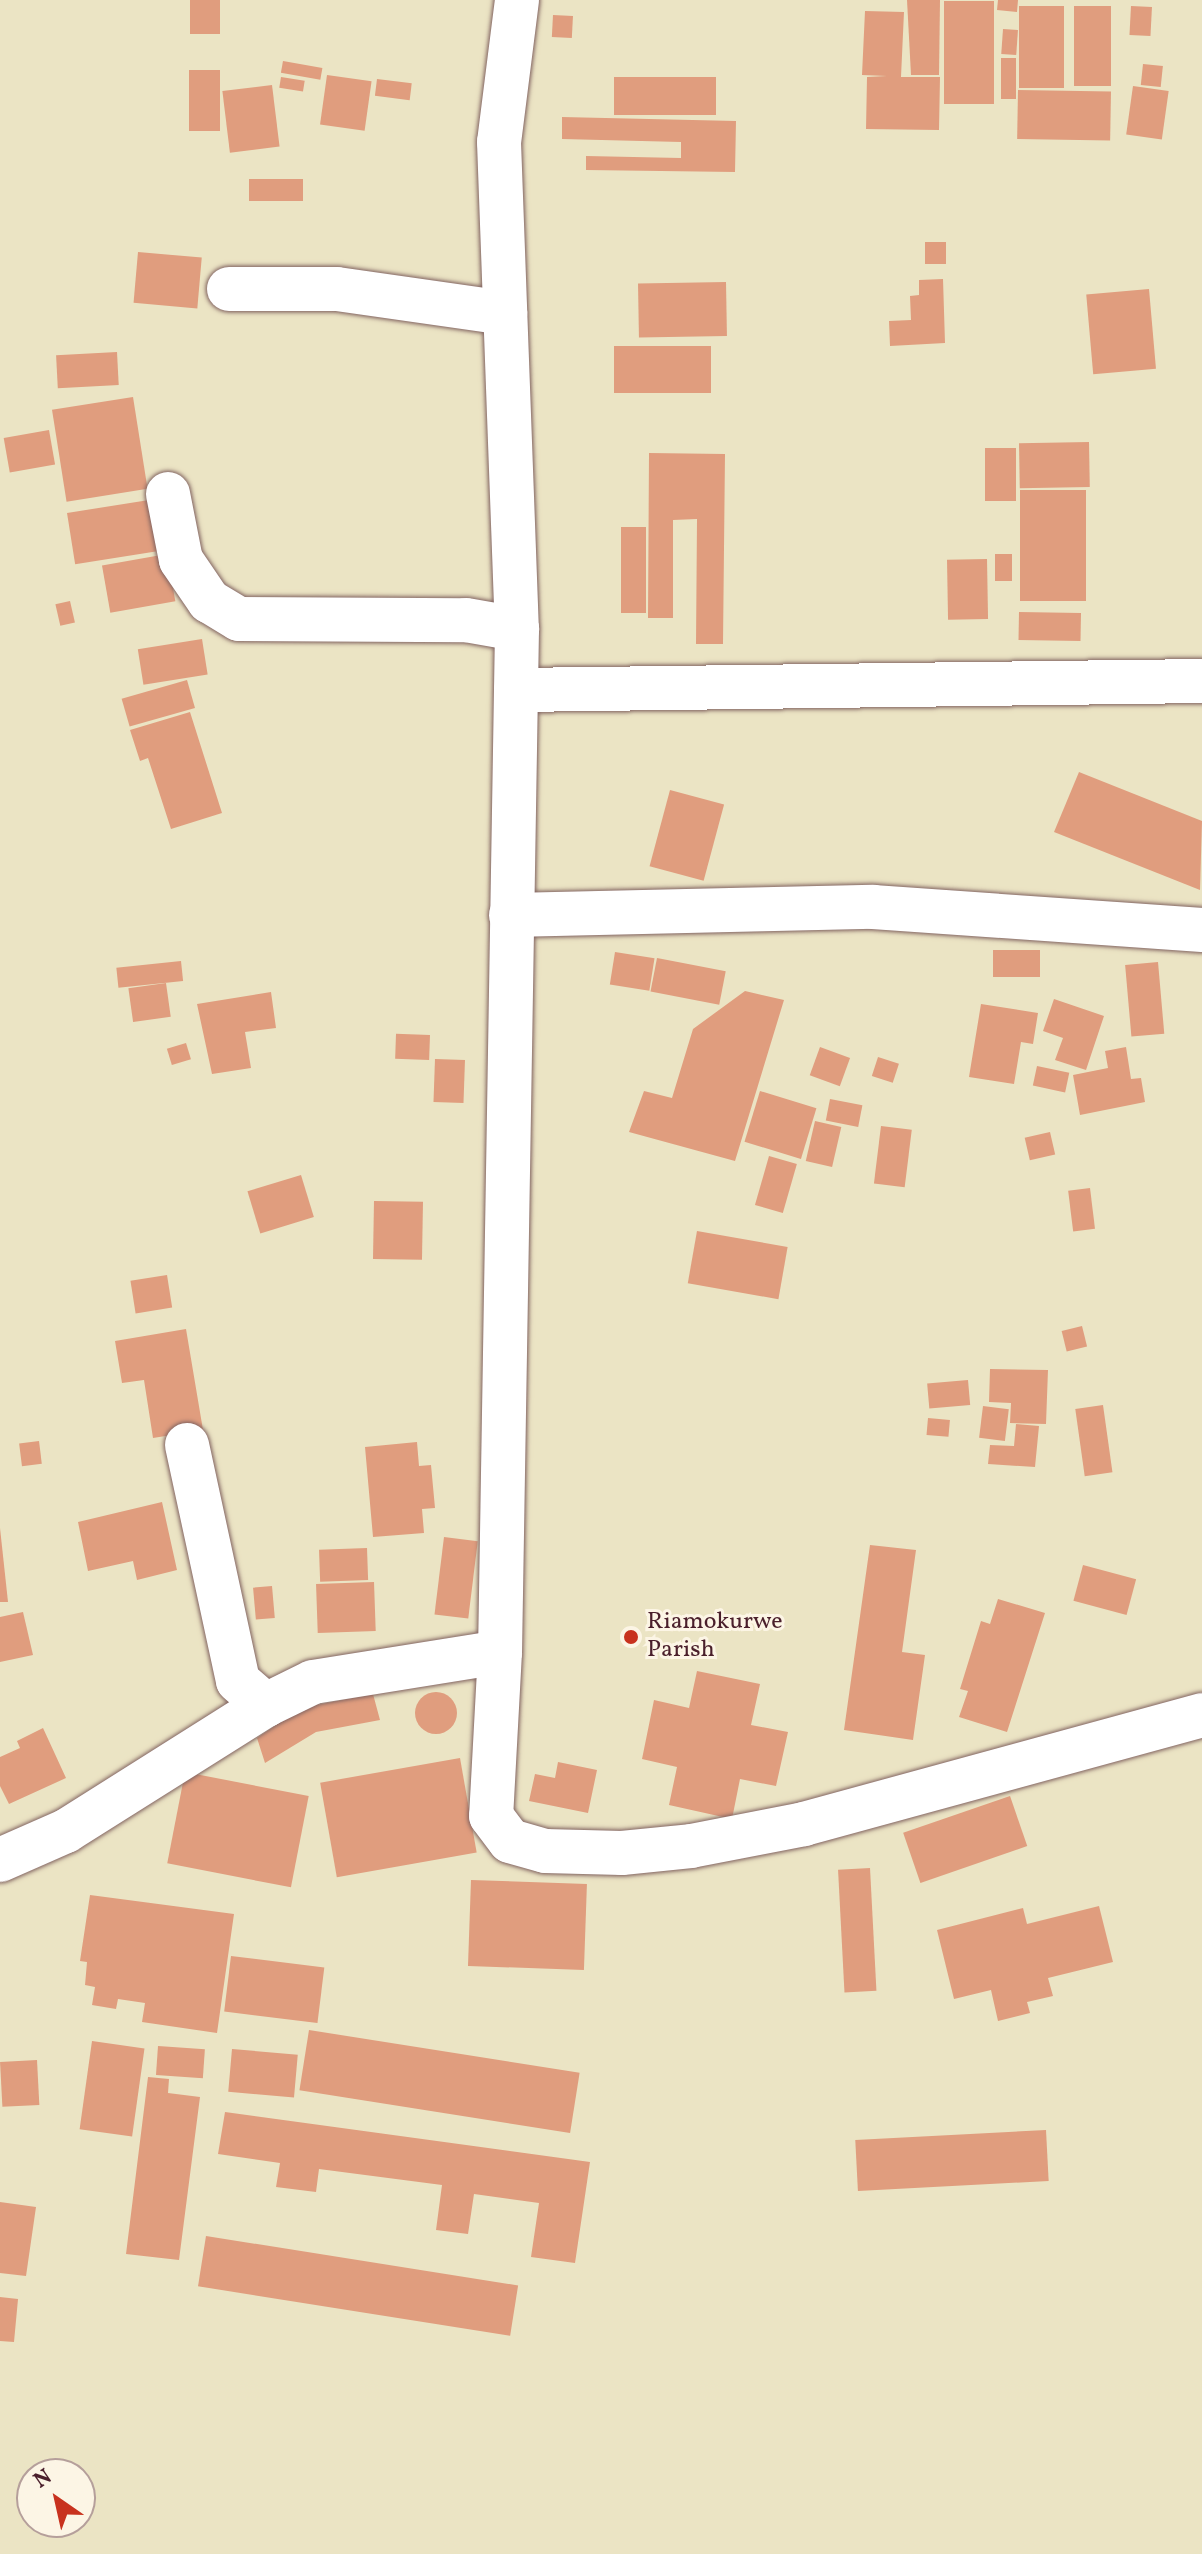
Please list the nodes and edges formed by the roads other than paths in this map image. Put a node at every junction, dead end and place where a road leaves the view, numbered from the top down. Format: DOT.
graph roads {
  1 [pos="517,0"];
  2 [pos="229,289"];
  3 [pos="505,313"];
  4 [pos="168,494"];
  5 [pos="517,629"];
  6 [pos="1202,681"];
  7 [pos="516,690"];
  8 [pos="511,915"];
  9 [pos="1202,930"];
  10 [pos="187,1445"];
  11 [pos="500,1652"];
  12 [pos="266,1705"];
  13 [pos="1202,1715"];
  14 [pos="0,1860"];
  1 -- 3 [label="street"];
  2 -- 3 [label="street"];
  3 -- 5 [label="street"];
  4 -- 5 [label="street"];
  5 -- 7 [label="street"];
  6 -- 7 [label="street"];
  7 -- 8 [label="street"];
  8 -- 9 [label="street"];
  8 -- 11 [label="street"];
  10 -- 12 [label="street"];
  11 -- 12 [label="street"];
  11 -- 13 [label="street"];
  12 -- 14 [label="street"];
}
